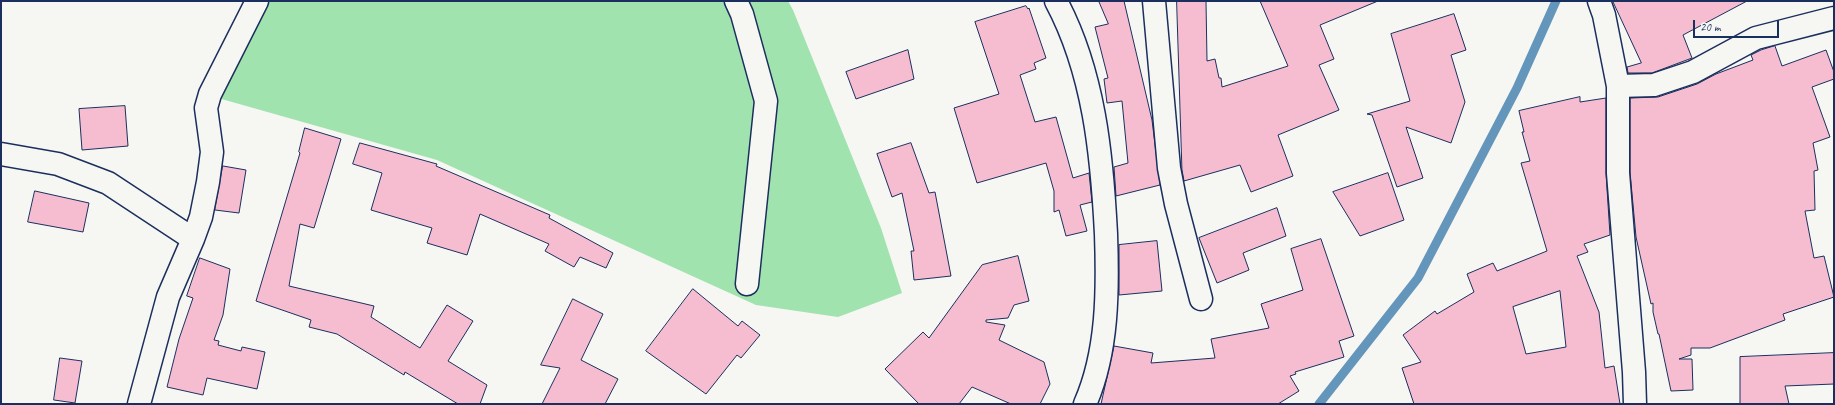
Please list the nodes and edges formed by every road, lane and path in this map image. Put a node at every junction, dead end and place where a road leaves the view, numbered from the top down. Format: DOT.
graph roads {
  1 [pos="257,1"];
  2 [pos="736,1"];
  3 [pos="1056,1"];
  4 [pos="1154,1"];
  5 [pos="1602,8"];
  6 [pos="1834,18"];
  7 [pos="1618,86"];
  8 [pos="1,154"];
  9 [pos="193,239"];
  10 [pos="747,284"];
  11 [pos="1201,299"];
  12 [pos="139,404"];
  13 [pos="1085,404"];
  14 [pos="1635,404"];
  1 -- 9 [label="street"];
  2 -- 10 [label="street"];
  3 -- 13 [label="street"];
  4 -- 11 [label="street"];
  5 -- 7 [label="street"];
  6 -- 7 [label="street"];
  7 -- 14 [label="street"];
  8 -- 9 [label="street"];
  9 -- 12 [label="street"];
}
